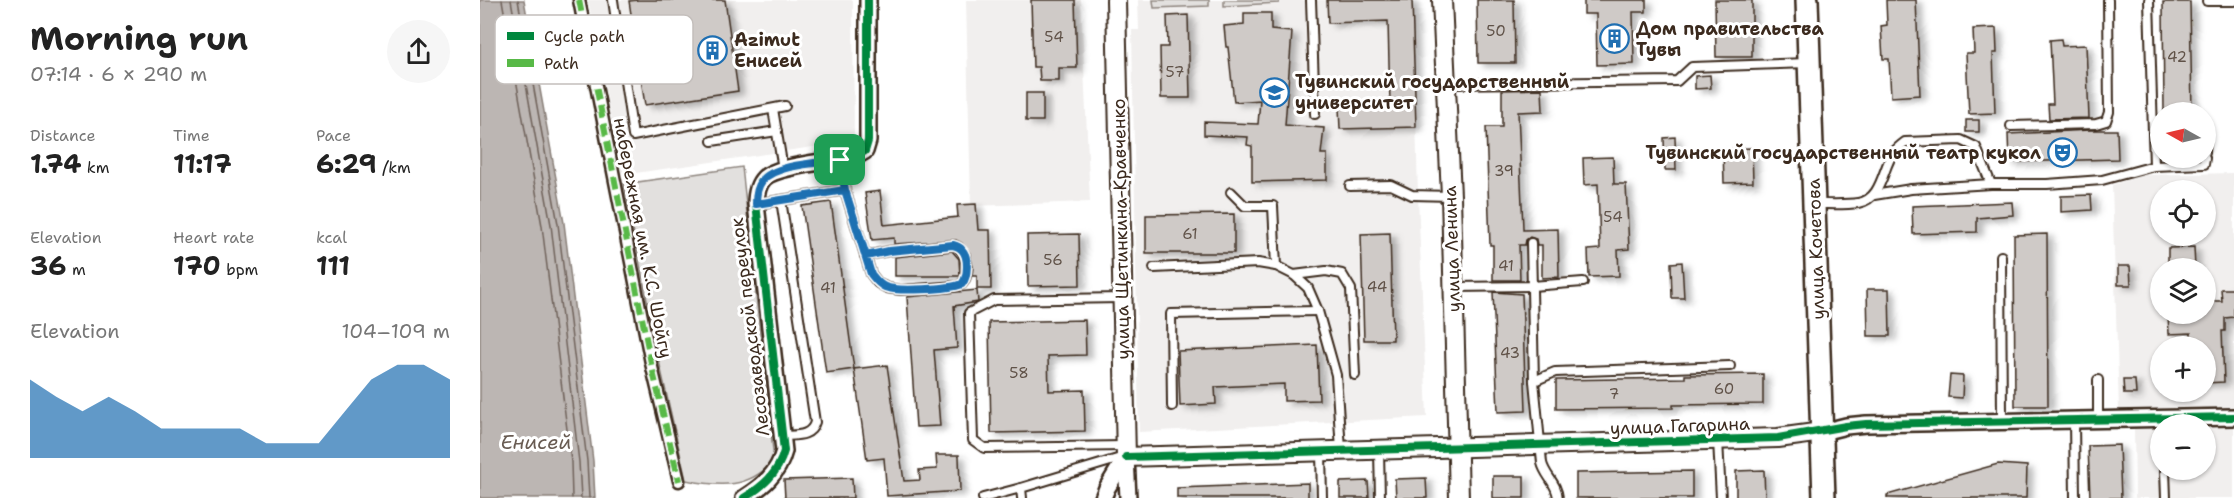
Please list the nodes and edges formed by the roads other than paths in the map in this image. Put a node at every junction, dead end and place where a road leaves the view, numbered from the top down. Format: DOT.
graph roads {
  1 [pos="579,0"];
  2 [pos="613,0"];
  3 [pos="868,0"];
  4 [pos="1116,0"];
  5 [pos="1311,0"];
  6 [pos="1442,0"];
  7 [pos="1808,0"];
  8 [pos="2108,0"];
  9 [pos="2149,0"];
  10 [pos="2207,1"];
  11 [pos="2234,1"];
  12 [pos="582,15"];
  13 [pos="615,15"];
  14 [pos="1810,63"];
  15 [pos="596,84"];
  16 [pos="625,84"];
  17 [pos="1446,84"];
  18 [pos="2152,102"];
  19 [pos="785,106"];
  20 [pos="773,109"];
  21 [pos="1315,114"];
  22 [pos="2011,126"];
  23 [pos="777,131"];
  24 [pos="712,141"];
  25 [pos="840,160"];
  26 [pos="2150,167"];
  27 [pos="783,169"];
  28 [pos="1991,184"];
  29 [pos="1350,186"];
  30 [pos="845,190"];
  31 [pos="1231,192"];
  32 [pos="1874,195"];
  33 [pos="1451,196"];
  34 [pos="781,200"];
  35 [pos="756,204"];
  36 [pos="1815,204"];
  37 [pos="1531,243"];
  38 [pos="866,256"];
  39 [pos="2001,256"];
  40 [pos="1276,266"];
  41 [pos="1154,268"];
  42 [pos="1294,275"];
  43 [pos="1583,282"];
  44 [pos="1532,286"];
  45 [pos="1454,287"];
  46 [pos="1122,298"];
  47 [pos="1318,311"];
  48 [pos="1730,366"];
  49 [pos="1355,375"];
  50 [pos="2098,380"];
  51 [pos="1534,381"];
  52 [pos="1172,406"];
  53 [pos="2234,417"];
  54 [pos="2216,418"];
  55 [pos="2098,419"];
  56 [pos="2002,420"];
  57 [pos="2074,420"];
  58 [pos="2150,421"];
  59 [pos="1822,432"];
  60 [pos="783,436"];
  61 [pos="1718,440"];
  62 [pos="1541,445"];
  63 [pos="1457,448"];
  64 [pos="1379,450"];
  65 [pos="1126,451"];
  66 [pos="1321,452"];
  67 [pos="1341,452"];
  68 [pos="2165,480"];
  69 [pos="679,481"];
  70 [pos="1021,488"];
  71 [pos="744,498"];
  72 [pos="983,498"];
  73 [pos="1022,498"];
  74 [pos="1103,498"];
  75 [pos="1128,498"];
  76 [pos="1322,498"];
  77 [pos="1380,498"];
  78 [pos="1459,498"];
  79 [pos="1558,498"];
  80 [pos="1721,498"];
  81 [pos="1824,498"];
  82 [pos="2075,498"];
  83 [pos="2166,498"];
  1 -- 12 [label="street, набережная им. К.С. Шойгу"];
  2 -- 13 [label="lane"];
  3 -- 25 [label="street, Лесозаводской переулок"];
  4 -- 46 [label="street, улица Щетинкина-Кравченко"];
  5 -- 21 [label="lane"];
  6 -- 17 [label="street, улица Ленина"];
  7 -- 14 [label="main road, улица Кочетова"];
  8 -- 22 [label="lane"];
  9 -- 18 [label="lane"];
  10 -- 11 [label="lane"];
  14 -- 17 [label="lane"];
  14 -- 36 [label="main road, улица Кочетова"];
  15 -- 69 [label="street, набережная им. К.С. Шойгу"];
  16 -- 20 [label="lane"];
  17 -- 33 [label="street, улица Ленина"];
  19 -- 20 [label="lane"];
  20 -- 23 [label="lane"];
  23 -- 24 [label="lane"];
  23 -- 27 [label="lane"];
  25 -- 27 [label="street, Лесозаводской переулок"];
  25 -- 30 [label="lane"];
  26 -- 28 [label="lane"];
  27 -- 35 [label="street, Лесозаводской переулок"];
  28 -- 32 [label="lane"];
  28 -- 32 [label="lane"];
  29 -- 33 [label="lane"];
  30 -- 34 [label="lane"];
  30 -- 38 [label="lane"];
  31 -- 40 [label="lane"];
  32 -- 36 [label="lane"];
  33 -- 45 [label="street, улица Ленина"];
  34 -- 35 [label="lane"];
  34 -- 60 [label="lane"];
  35 -- 60 [label="street, Лесозаводской переулок"];
  36 -- 59 [label="main road, улица Кочетова"];
  37 -- 44 [label="lane"];
  38 -- 38 [label="lane"];
  39 -- 56 [label="lane"];
  40 -- 41 [label="lane"];
  40 -- 42 [label="lane"];
  42 -- 47 [label="lane"];
  42 -- 49 [label="lane"];
  43 -- 44 [label="lane"];
  44 -- 45 [label="lane"];
  44 -- 51 [label="lane"];
  45 -- 63 [label="street, улица Ленина"];
  46 -- 65 [label="street, улица Щетинкина-Кравченко"];
  46 -- 65 [label="lane"];
  47 -- 52 [label="lane"];
  47 -- 67 [label="lane"];
  48 -- 51 [label="lane"];
  50 -- 55 [label="lane"];
  51 -- 62 [label="lane"];
  53 -- 54 [label="street, улица Гагарина"];
  55 -- 57 [label="street, улица Гагарина"];
  55 -- 58 [label="street, улица Гагарина"];
  56 -- 57 [label="street, улица Гагарина"];
  56 -- 59 [label="street, улица Гагарина"];
  57 -- 82 [label="lane"];
  59 -- 61 [label="street, улица Гагарина"];
  59 -- 81 [label="main road, улица Кочетова"];
  60 -- 71 [label="street, Лесозаводской переулок"];
  61 -- 62 [label="street, улица Гагарина"];
  61 -- 80 [label="lane"];
  62 -- 63 [label="street, улица Гагарина"];
  62 -- 79 [label="lane"];
  63 -- 64 [label="street, улица Гагарина"];
  63 -- 78 [label="street, улица Ленина"];
  64 -- 67 [label="street, улица Гагарина"];
  64 -- 77 [label="lane"];
  65 -- 66 [label="street, улица Гагарина"];
  65 -- 70 [label="lane"];
  65 -- 74 [label="street"];
  65 -- 75 [label="street, улица Щетинкина-Кравченко"];
  66 -- 67 [label="street, улица Гагарина"];
  66 -- 76 [label="lane"];
  68 -- 83 [label="lane"];
  70 -- 72 [label="lane"];
  70 -- 73 [label="lane"];
}
